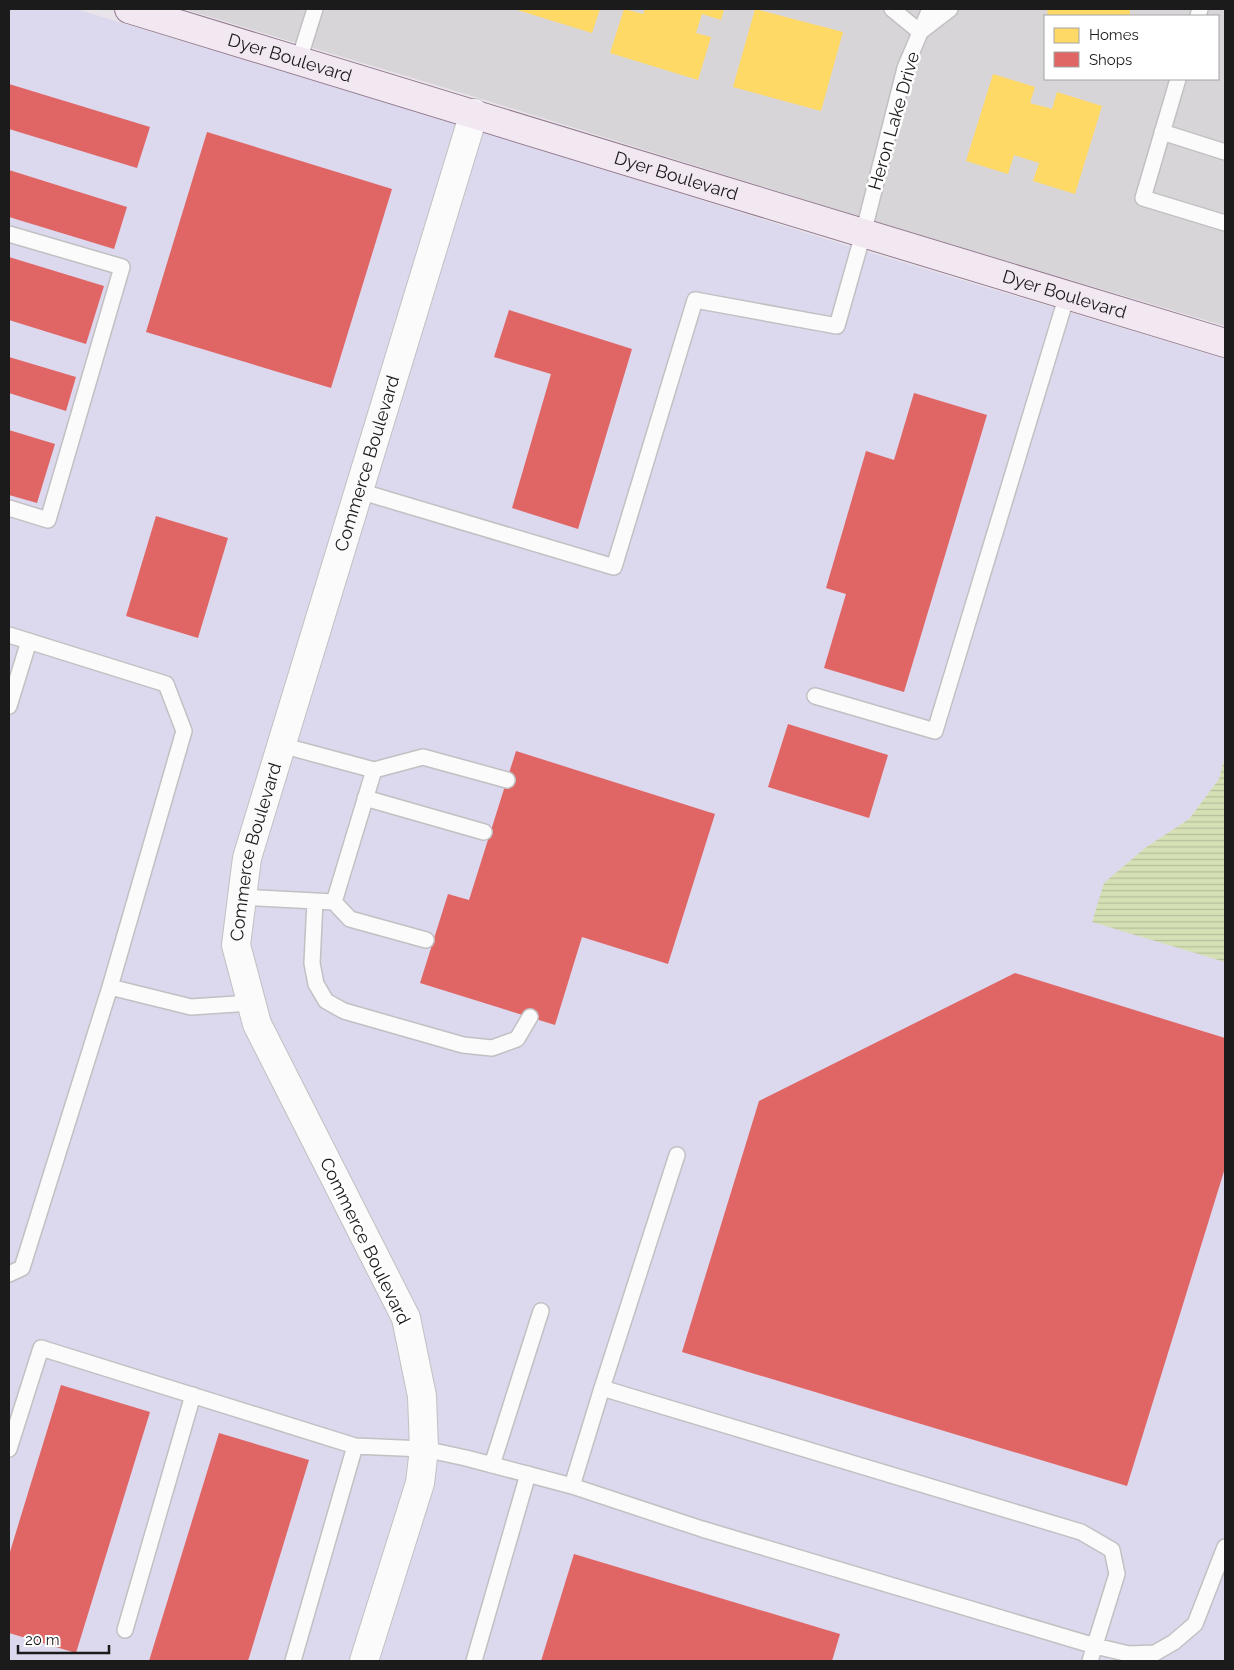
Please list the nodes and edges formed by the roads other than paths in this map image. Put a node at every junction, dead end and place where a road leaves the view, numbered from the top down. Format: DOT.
graph roads {
  1 [pos="129,9"];
  2 [pos="315,9"];
  3 [pos="892,9"];
  4 [pos="930,9"];
  5 [pos="950,9"];
  6 [pos="920,32"];
  7 [pos="300,60"];
  8 [pos="1178,80"];
  9 [pos="474,113"];
  10 [pos="1162,132"];
  11 [pos="1225,152"];
  12 [pos="1225,223"];
  13 [pos="9,234"];
  14 [pos="863,234"];
  15 [pos="1066,295"];
  16 [pos="1225,343"];
  17 [pos="359,491"];
  18 [pos="9,508"];
  19 [pos="9,635"];
  20 [pos="28,641"];
  21 [pos="815,696"];
  22 [pos="9,706"];
  23 [pos="281,745"];
  24 [pos="374,770"];
  25 [pos="507,780"];
  26 [pos="366,798"];
  27 [pos="484,832"];
  28 [pos="242,897"];
  29 [pos="315,901"];
  30 [pos="334,902"];
  31 [pos="426,940"];
  32 [pos="110,987"];
  33 [pos="251,1003"];
  34 [pos="530,1017"];
  35 [pos="677,1155"];
  36 [pos="9,1274"];
  37 [pos="541,1311"];
  38 [pos="602,1388"];
  39 [pos="193,1395"];
  40 [pos="355,1446"];
  41 [pos="9,1449"];
  42 [pos="424,1449"];
  43 [pos="492,1465"];
  44 [pos="528,1474"];
  45 [pos="572,1486"];
  46 [pos="1225,1547"];
  47 [pos="125,1630"];
  48 [pos="1095,1646"];
  49 [pos="293,1661"];
  50 [pos="364,1661"];
  51 [pos="474,1661"];
  52 [pos="1090,1661"];
  1 -- 7 [label="main road, Dyer Boulevard"];
  2 -- 7 [label="lane"];
  3 -- 6 [label="lane"];
  4 -- 6 [label="lane, Heron Lake Drive"];
  5 -- 6 [label="lane"];
  6 -- 14 [label="lane, Heron Lake Drive"];
  7 -- 9 [label="main road, Dyer Boulevard"];
  8 -- 10 [label="lane"];
  9 -- 14 [label="main road, Dyer Boulevard"];
  9 -- 17 [label="street, Commerce Boulevard"];
  10 -- 11 [label="lane"];
  10 -- 12 [label="lane"];
  13 -- 18 [label="lane"];
  14 -- 15 [label="main road, Dyer Boulevard"];
  14 -- 17 [label="lane, Heron Lake Drive"];
  15 -- 16 [label="main road, Dyer Boulevard"];
  15 -- 21 [label="lane"];
  17 -- 23 [label="street, Commerce Boulevard"];
  19 -- 20 [label="lane"];
  20 -- 22 [label="lane"];
  20 -- 32 [label="lane"];
  23 -- 24 [label="lane"];
  23 -- 28 [label="street, Commerce Boulevard"];
  24 -- 25 [label="lane"];
  24 -- 26 [label="lane"];
  26 -- 27 [label="lane"];
  26 -- 30 [label="lane"];
  28 -- 29 [label="lane"];
  28 -- 33 [label="street, Commerce Boulevard"];
  29 -- 30 [label="lane"];
  29 -- 34 [label="lane"];
  30 -- 31 [label="lane"];
  32 -- 33 [label="lane"];
  32 -- 36 [label="lane"];
  33 -- 42 [label="street, Commerce Boulevard"];
  35 -- 38 [label="lane"];
  37 -- 43 [label="lane"];
  38 -- 45 [label="lane"];
  38 -- 48 [label="lane"];
  39 -- 40 [label="lane"];
  39 -- 41 [label="lane"];
  39 -- 47 [label="lane"];
  40 -- 42 [label="lane"];
  40 -- 49 [label="lane"];
  42 -- 43 [label="lane"];
  42 -- 50 [label="street, Commerce Boulevard"];
  43 -- 44 [label="lane"];
  44 -- 45 [label="lane"];
  44 -- 51 [label="lane"];
  45 -- 48 [label="lane"];
  46 -- 48 [label="lane"];
  48 -- 52 [label="lane"];
}
